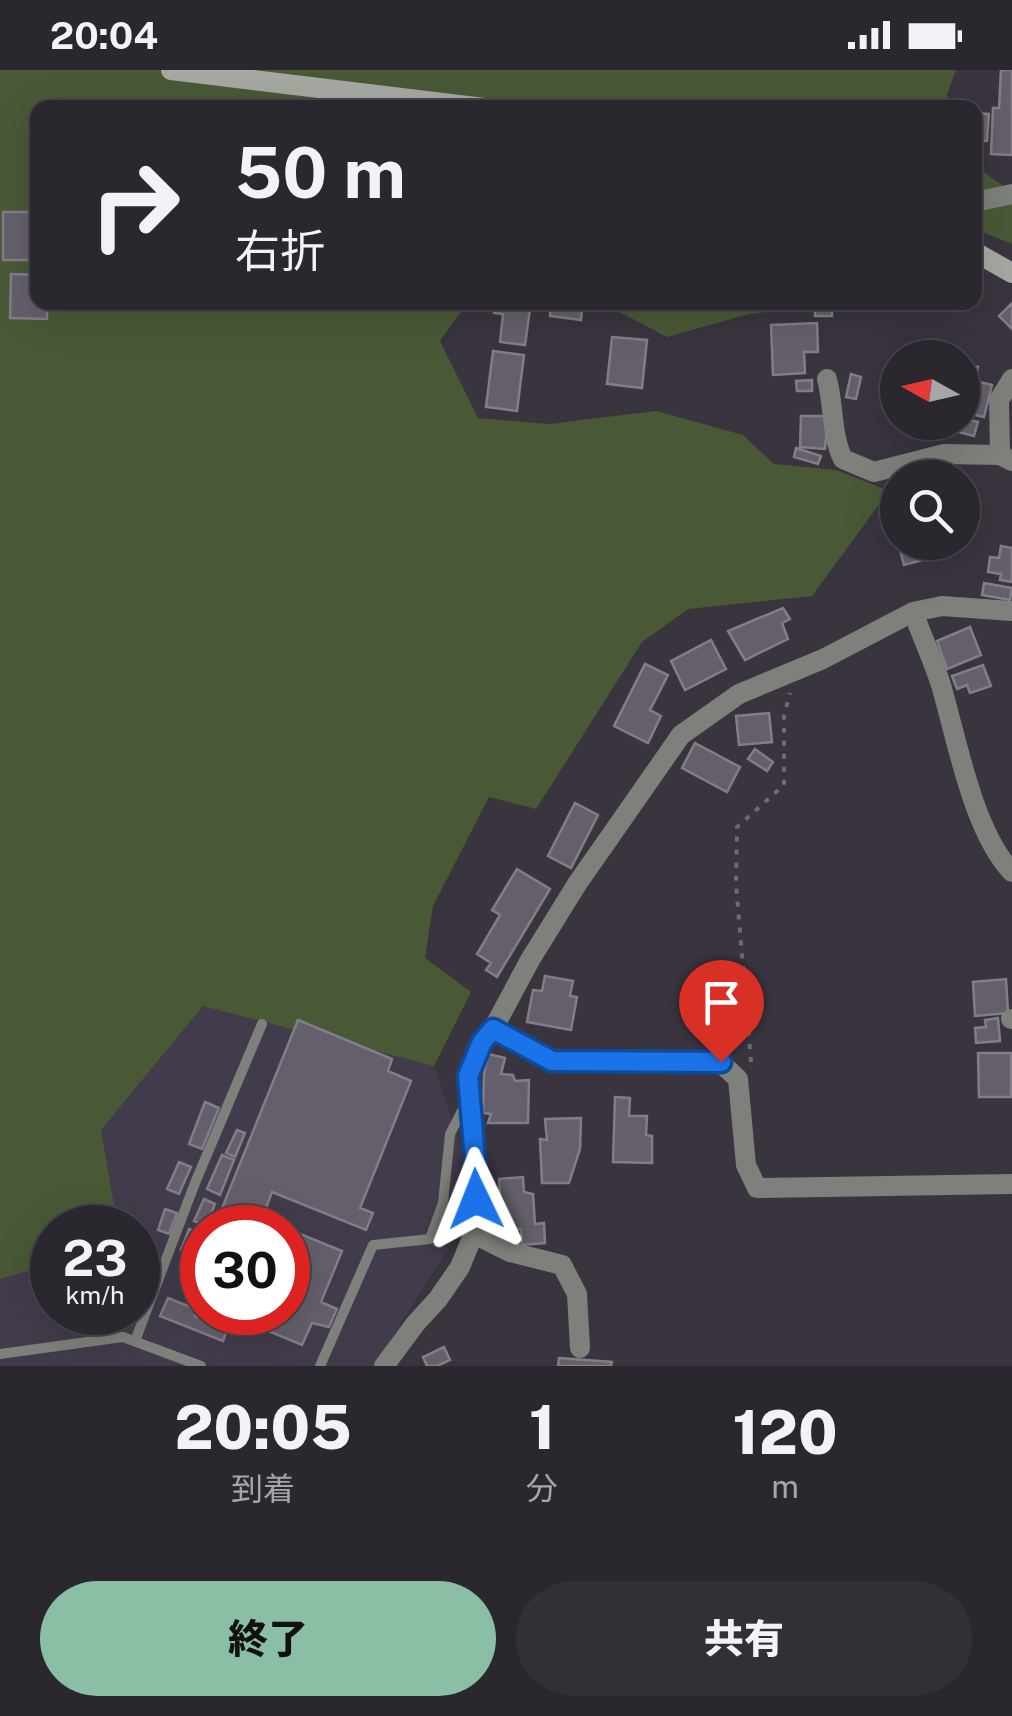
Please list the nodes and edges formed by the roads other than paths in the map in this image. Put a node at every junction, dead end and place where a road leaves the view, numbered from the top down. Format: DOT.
graph roads {
  1 [pos="171,70"];
  2 [pos="418,100"];
  3 [pos="1012,194"];
  4 [pos="982,200"];
  5 [pos="982,256"];
  6 [pos="1012,273"];
  7 [pos="827,379"];
  8 [pos="1012,379"];
  9 [pos="1006,458"];
  10 [pos="1012,611"];
  11 [pos="913,612"];
  12 [pos="1012,872"];
  13 [pos="262,1024"];
  14 [pos="493,1029"];
  15 [pos="469,1095"];
  16 [pos="1012,1184"];
  17 [pos="474,1234"];
  18 [pos="135,1341"];
  19 [pos="580,1348"];
  20 [pos="0,1354"];
  21 [pos="202,1366"];
  22 [pos="320,1366"];
  23 [pos="384,1366"];
  1 -- 2 [label="street"];
  3 -- 4 [label="street"];
  5 -- 6 [label="street"];
  7 -- 9 [label="street"];
  8 -- 9 [label="street"];
  10 -- 11 [label="street"];
  11 -- 12 [label="street"];
  11 -- 14 [label="street"];
  13 -- 18 [label="lane"];
  14 -- 15 [label="street"];
  14 -- 16 [label="street"];
  15 -- 17 [label="street"];
  15 -- 22 [label="lane"];
  17 -- 19 [label="street"];
  17 -- 23 [label="street"];
  18 -- 20 [label="lane"];
  18 -- 21 [label="lane"];
}
